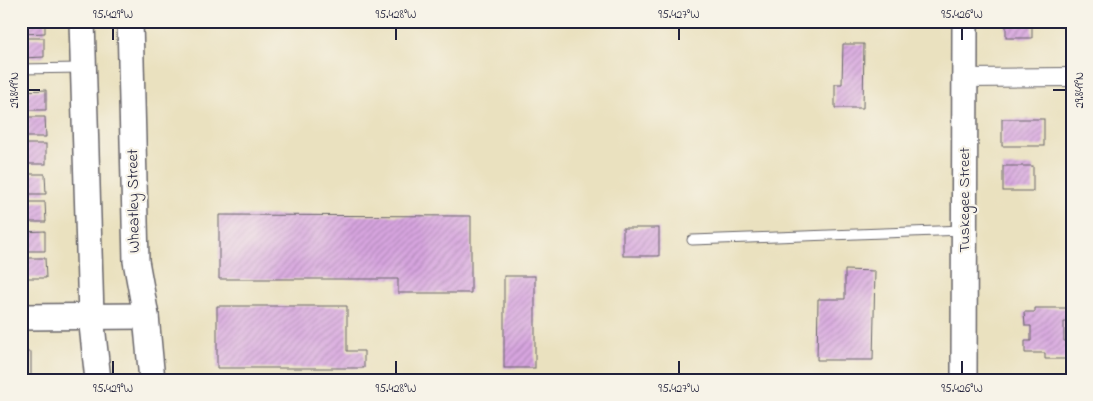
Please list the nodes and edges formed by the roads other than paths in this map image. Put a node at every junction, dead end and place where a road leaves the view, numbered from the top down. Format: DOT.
graph roads {
  1 [pos="82,21"];
  2 [pos="130,21"];
  3 [pos="965,21"];
  4 [pos="84,68"];
  5 [pos="21,69"];
  6 [pos="1072,77"];
  7 [pos="965,78"];
  8 [pos="964,230"];
  9 [pos="692,240"];
  10 [pos="21,316"];
  11 [pos="90,316"];
  12 [pos="146,316"];
  13 [pos="98,380"];
  14 [pos="152,380"];
  15 [pos="964,380"];
  1 -- 4 [label="main road"];
  2 -- 12 [label="main road, Wheatley Street"];
  3 -- 7 [label="main road, Tuskegee Street"];
  4 -- 5 [label="lane"];
  4 -- 11 [label="main road"];
  6 -- 7 [label="street"];
  7 -- 8 [label="main road, Tuskegee Street"];
  8 -- 9 [label="lane"];
  8 -- 15 [label="main road, Tuskegee Street"];
  10 -- 11 [label="main road"];
  11 -- 12 [label="main road"];
  11 -- 13 [label="main road"];
  12 -- 14 [label="main road, Wheatley Street"];
}
